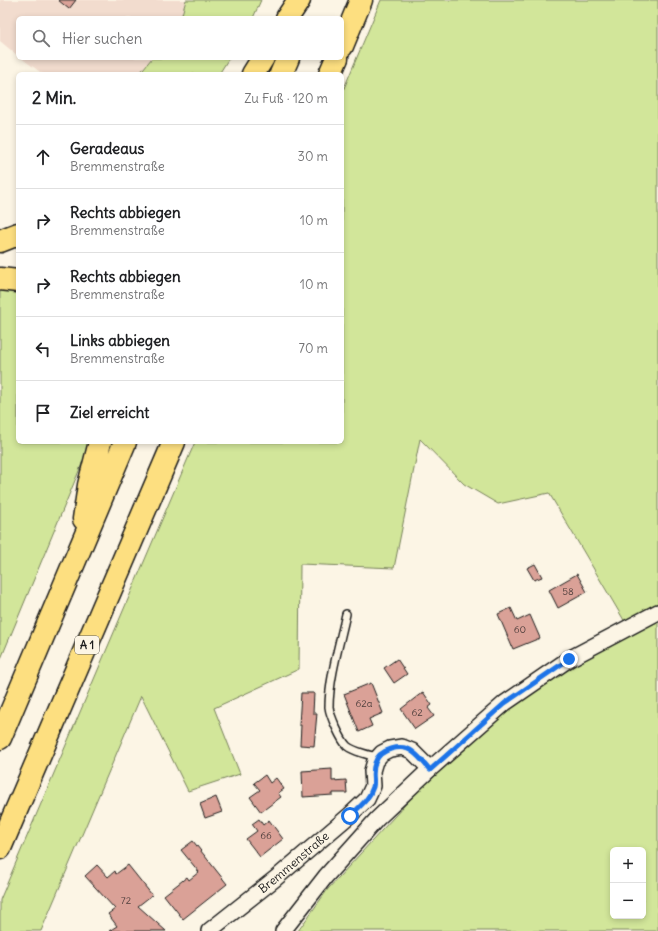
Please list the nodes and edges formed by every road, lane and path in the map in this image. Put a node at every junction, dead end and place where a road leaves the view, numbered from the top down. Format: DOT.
graph roads {
  1 [pos="299,0"];
  2 [pos="312,0"];
  3 [pos="361,0"];
  4 [pos="288,16"];
  5 [pos="306,16"];
  6 [pos="344,41"];
  7 [pos="262,60"];
  8 [pos="287,60"];
  9 [pos="336,60"];
  10 [pos="254,72"];
  11 [pos="282,72"];
  12 [pos="331,72"];
  13 [pos="16,235"];
  14 [pos="0,242"];
  15 [pos="0,279"];
  16 [pos="16,281"];
  17 [pos="99,444"];
  18 [pos="124,444"];
  19 [pos="173,444"];
  20 [pos="78,554"];
  21 [pos="658,612"];
  22 [pos="346,614"];
  23 [pos="0,738"];
  24 [pos="379,757"];
  25 [pos="430,770"];
  26 [pos="0,848"];
  27 [pos="209,931"];
  28 [pos="283,931"];
  1 -- 4 [label="highway"];
  2 -- 5 [label="highway"];
  3 -- 6 [label="highway"];
  7 -- 10 [label="highway"];
  8 -- 11 [label="highway"];
  9 -- 12 [label="highway"];
  13 -- 14 [label="highway"];
  15 -- 16 [label="highway"];
  17 -- 20 [label="highway"];
  18 -- 20 [label="highway"];
  19 -- 26 [label="highway, A 1"];
  20 -- 23 [label="highway"];
  21 -- 25 [label="street"];
  22 -- 24 [label="lane"];
  24 -- 25 [label="street"];
  24 -- 27 [label="street, Bremmenstraße"];
  25 -- 28 [label="street"];
}
